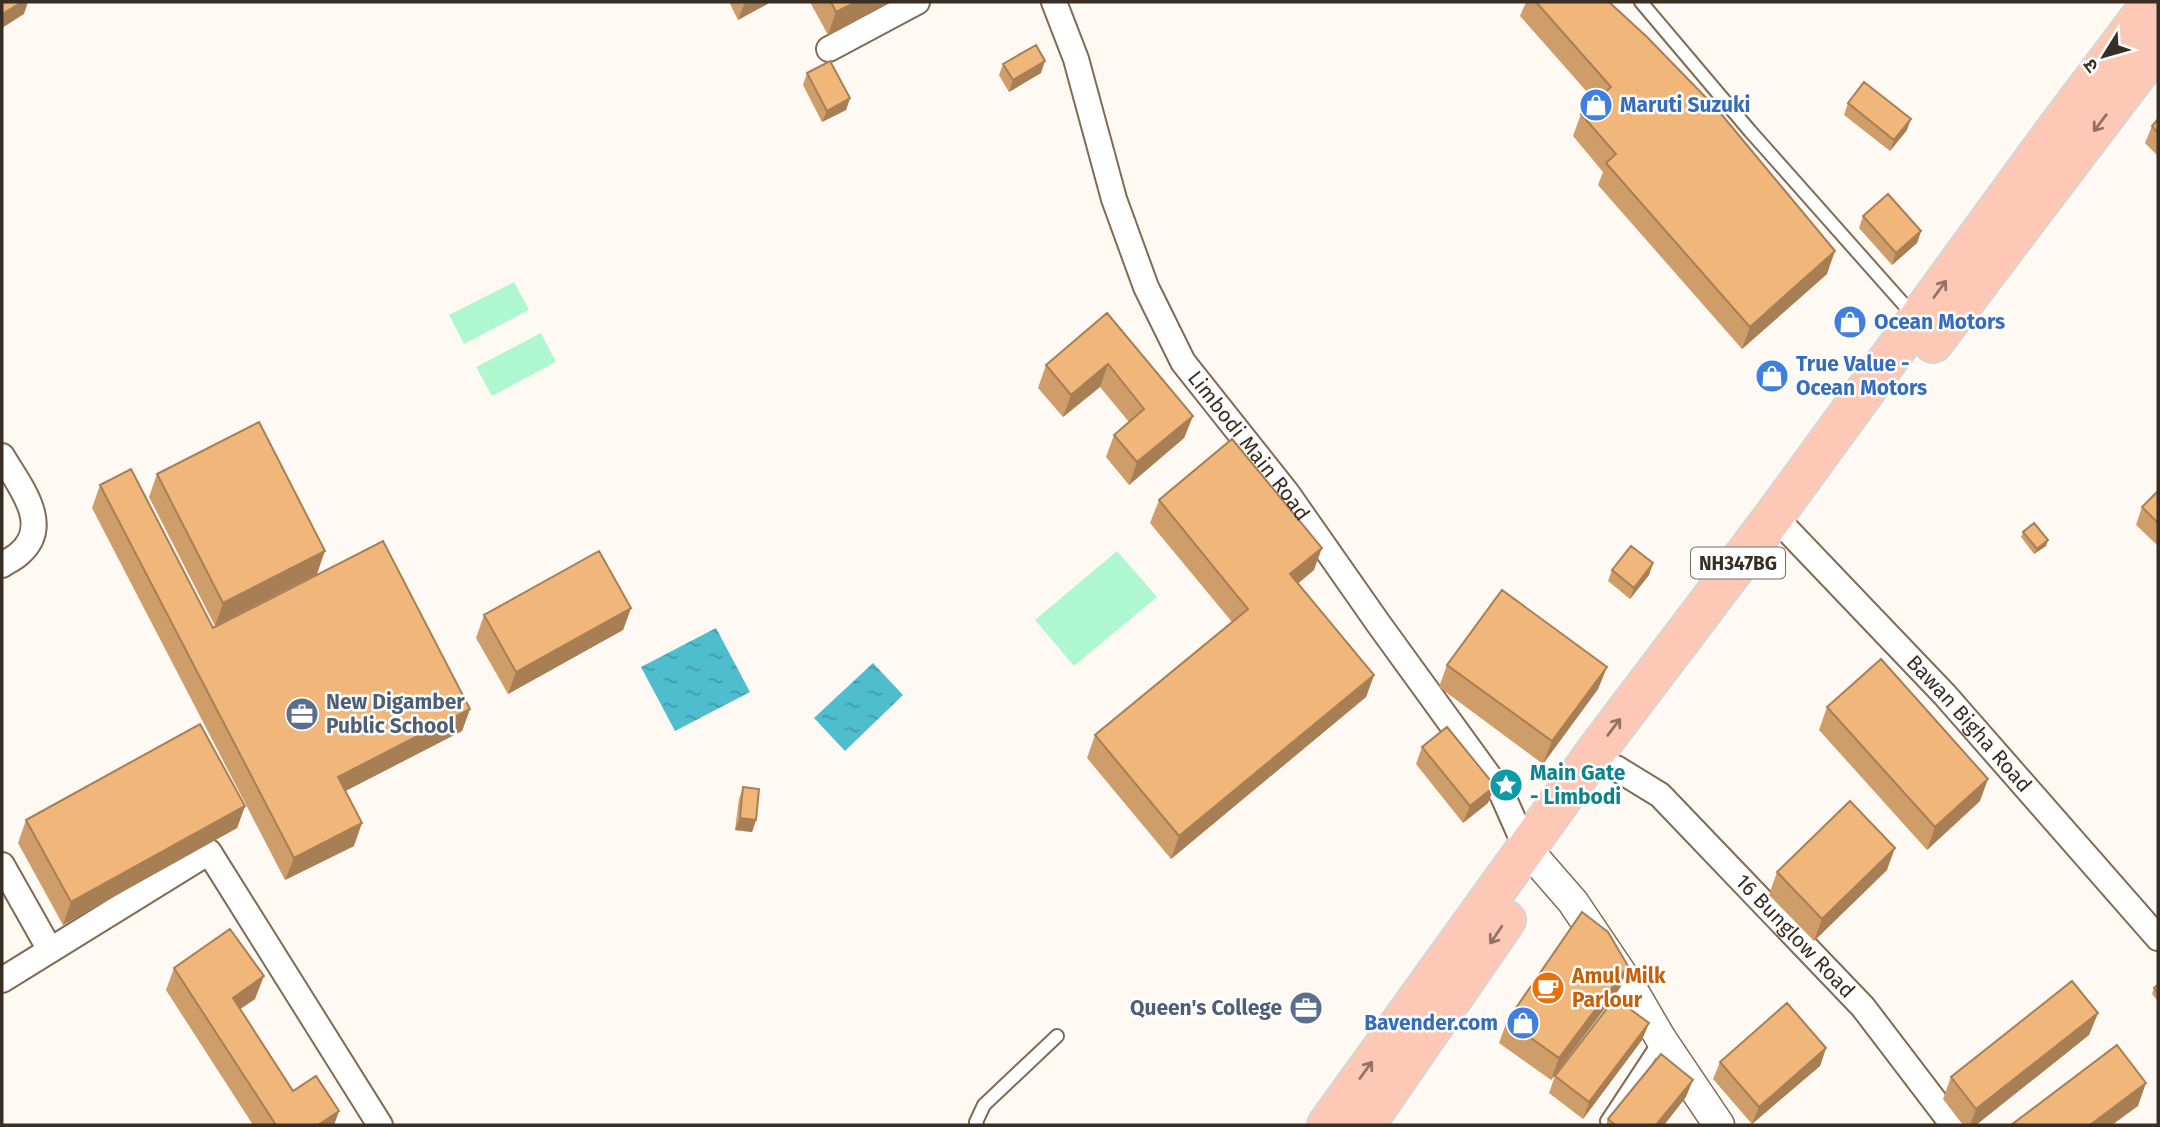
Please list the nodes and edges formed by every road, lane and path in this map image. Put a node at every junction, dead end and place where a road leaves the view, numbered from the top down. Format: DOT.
graph roads {
  1 [pos="916,2"];
  2 [pos="1054,2"];
  3 [pos="1641,2"];
  4 [pos="2152,2"];
  5 [pos="829,49"];
  6 [pos="2158,49"];
  7 [pos="1917,320"];
  8 [pos="2,456"];
  9 [pos="1782,524"];
  10 [pos="2,565"];
  11 [pos="1616,768"];
  12 [pos="1534,857"];
  13 [pos="2,865"];
  14 [pos="2158,939"];
  15 [pos="50,950"];
  16 [pos="2,980"];
  17 [pos="1057,1036"];
  18 [pos="1661,1039"];
  19 [pos="1607,1121"];
  20 [pos="380,1125"];
  21 [pos="977,1125"];
  22 [pos="1326,1125"];
  23 [pos="1365,1125"];
  24 [pos="1718,1125"];
  25 [pos="1953,1125"];
  1 -- 5 [label="street"];
  2 -- 12 [label="street, Limbodi Main Road"];
  3 -- 7 [label="lane"];
  7 -- 4 [label="main road, NH347BG, one-way"];
  6 -- 9 [label="main road, NH347BG, one-way"];
  7 -- 9 [label="main road, NH347BG"];
  8 -- 10 [label="street"];
  9 -- 11 [label="main road, NH347BG"];
  12 -- 9 [label="main road, NH347BG, one-way"];
  9 -- 14 [label="street, Bawan Bigha Road"];
  11 -- 12 [label="main road, NH347BG"];
  11 -- 25 [label="street, 16 Bunglow Road"];
  12 -- 18 [label="street"];
  22 -- 12 [label="main road, NH347BG, one-way"];
  12 -- 23 [label="main road, NH347BG, one-way"];
  13 -- 15 [label="street"];
  15 -- 16 [label="street"];
  15 -- 20 [label="street"];
  17 -- 21 [label="lane"];
  18 -- 19 [label="lane"];
  18 -- 24 [label="street"];
}
